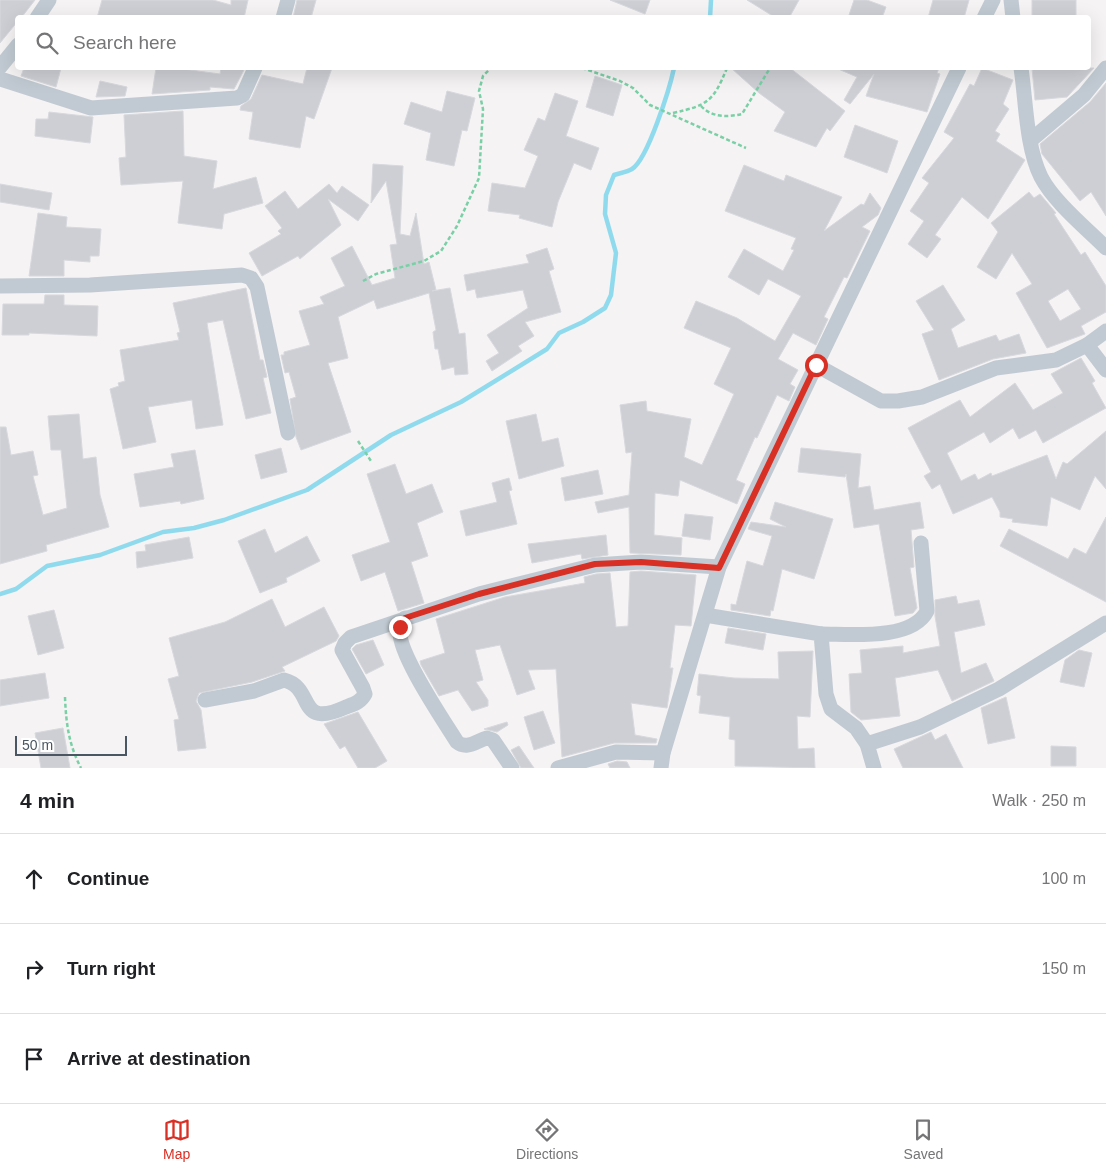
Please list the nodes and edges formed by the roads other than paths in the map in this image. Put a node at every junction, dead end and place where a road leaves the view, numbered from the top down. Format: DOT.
graph roads {
  1 [pos="49,0"];
  2 [pos="288,0"];
  3 [pos="993,0"];
  4 [pos="1011,0"];
  5 [pos="39,15"];
  6 [pos="284,15"];
  7 [pos="986,15"];
  8 [pos="1013,15"];
  9 [pos="15,48"];
  10 [pos="0,66"];
  11 [pos="1106,68"];
  12 [pos="254,70"];
  13 [pos="957,70"];
  14 [pos="1021,70"];
  15 [pos="0,79"];
  16 [pos="1031,140"];
  17 [pos="1106,248"];
  18 [pos="0,286"];
  19 [pos="1106,331"];
  20 [pos="1087,345"];
  21 [pos="816,365"];
  22 [pos="1106,370"];
  23 [pos="288,433"];
  24 [pos="922,542"];
  25 [pos="719,568"];
  26 [pos="705,615"];
  27 [pos="405,618"];
  28 [pos="1106,623"];
  29 [pos="821,634"];
  30 [pos="204,700"];
  31 [pos="868,744"];
  32 [pos="662,761"];
  33 [pos="512,768"];
  34 [pos="558,768"];
  35 [pos="874,768"];
  1 -- 5 [label="street"];
  2 -- 6 [label="street"];
  3 -- 7 [label="street"];
  4 -- 8 [label="street"];
  9 -- 10 [label="street"];
  11 -- 16 [label="street"];
  12 -- 15 [label="street"];
  13 -- 21 [label="street"];
  14 -- 16 [label="street"];
  16 -- 17 [label="street"];
  18 -- 23 [label="street"];
  19 -- 20 [label="street"];
  20 -- 21 [label="street"];
  20 -- 22 [label="street"];
  21 -- 25 [label="street"];
  24 -- 29 [label="street"];
  25 -- 26 [label="street"];
  25 -- 27 [label="street"];
  26 -- 29 [label="street"];
  26 -- 32 [label="street"];
  27 -- 30 [label="street"];
  27 -- 33 [label="street"];
  28 -- 31 [label="street"];
  29 -- 31 [label="street"];
  31 -- 35 [label="street"];
  32 -- 34 [label="street"];
}
